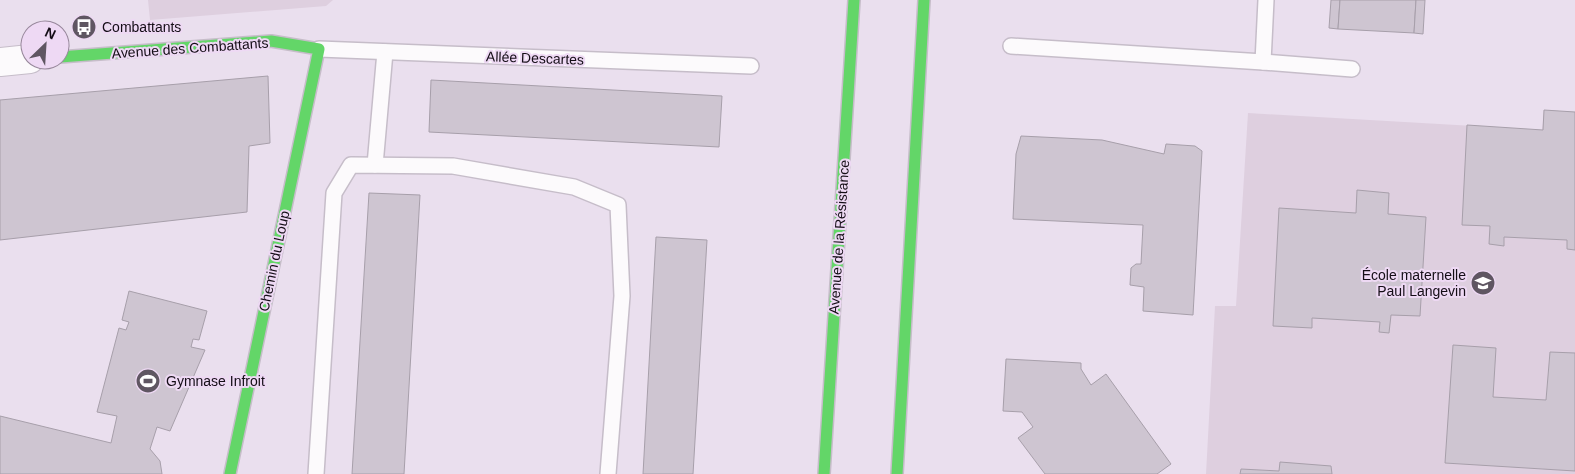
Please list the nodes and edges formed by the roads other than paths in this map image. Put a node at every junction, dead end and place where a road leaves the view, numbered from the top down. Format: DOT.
graph roads {
  1 [pos="854,0"];
  2 [pos="924,0"];
  3 [pos="1266,0"];
  4 [pos="1011,46"];
  5 [pos="319,49"];
  6 [pos="385,52"];
  7 [pos="70,56"];
  8 [pos="20,61"];
  9 [pos="0,62"];
  10 [pos="1263,62"];
  11 [pos="751,66"];
  12 [pos="1352,69"];
  13 [pos="375,164"];
  14 [pos="230,474"];
  15 [pos="316,474"];
  16 [pos="608,474"];
  17 [pos="824,474"];
  18 [pos="897,474"];
  1 -- 17 [label="main road, Avenue de la Résistance"];
  2 -- 18 [label="main road"];
  3 -- 10 [label="lane"];
  4 -- 10 [label="lane"];
  5 -- 6 [label="lane, Allée Descartes"];
  5 -- 7 [label="main road, Avenue des Combattants"];
  5 -- 14 [label="main road, Chemin du Loup"];
  6 -- 11 [label="lane, Allée Descartes"];
  6 -- 13 [label="lane"];
  8 -- 9 [label="street"];
  10 -- 12 [label="lane"];
  13 -- 15 [label="lane"];
  13 -- 16 [label="lane"];
}
